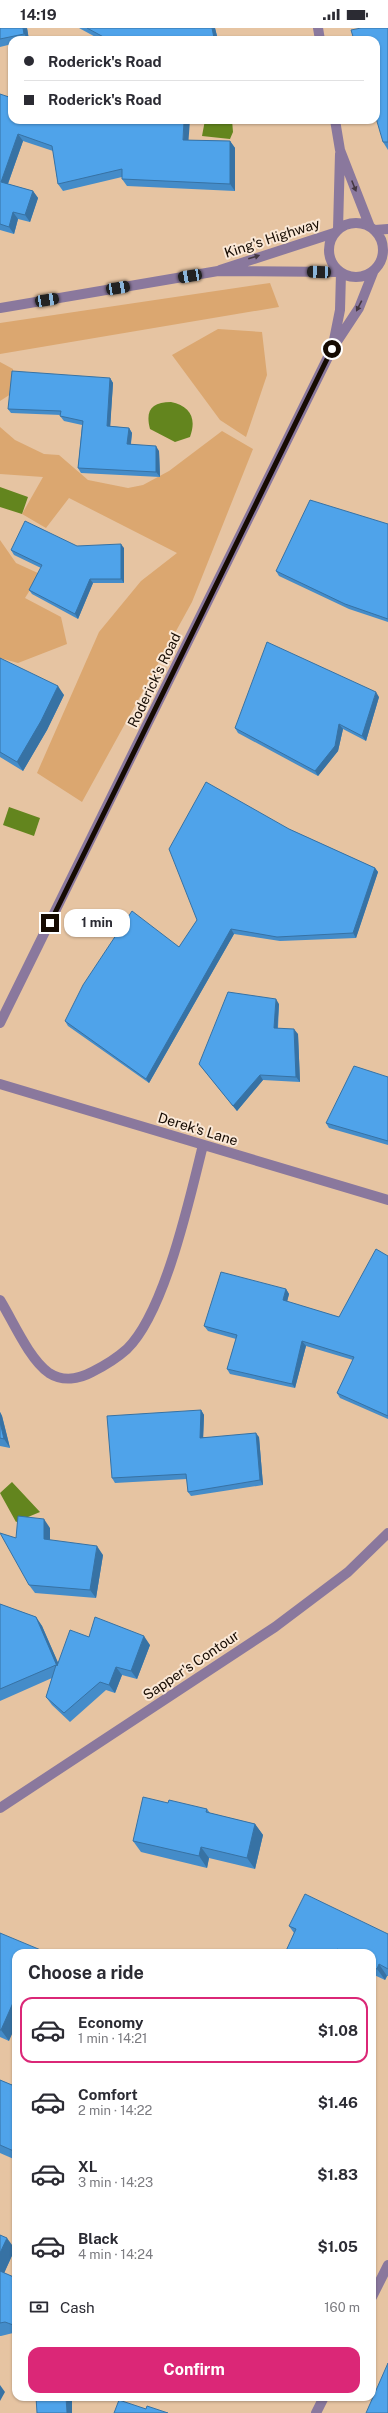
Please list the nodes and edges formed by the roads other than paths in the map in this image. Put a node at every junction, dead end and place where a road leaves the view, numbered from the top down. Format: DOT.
graph roads {
  1 [pos="336,124"];
  2 [pos="340,150"];
  3 [pos="373,228"];
  4 [pos="388,228"];
  5 [pos="336,231"];
  6 [pos="380,265"];
  7 [pos="218,271"];
  8 [pos="340,272"];
  9 [pos="0,308"];
  10 [pos="332,349"];
  11 [pos="0,1023"];
  12 [pos="0,1084"];
  13 [pos="202,1145"];
  14 [pos="388,1200"];
  15 [pos="0,1300"];
  16 [pos="388,1534"];
  17 [pos="0,1808"];
  18 [pos="388,2264"];
  19 [pos="376,2289"];
  20 [pos="322,2401"];
  21 [pos="316,2413"];
  1 -- 2 [label="street"];
  2 -- 3 [label="street, one-way"];
  2 -- 5 [label="street"];
  3 -- 4 [label="street"];
  3 -- 5 [label="street"];
  3 -- 6 [label="street"];
  7 -- 5 [label="street, King's Highway, one-way"];
  5 -- 8 [label="street"];
  6 -- 8 [label="street"];
  6 -- 10 [label="street, Roderick's Road, one-way"];
  7 -- 8 [label="street, King's Highway"];
  7 -- 9 [label="street, King's Highway"];
  8 -- 10 [label="street, Roderick's Road"];
  10 -- 11 [label="street, Roderick's Road"];
  12 -- 13 [label="street, Derek's Lane"];
  13 -- 14 [label="street, Derek's Lane"];
  13 -- 15 [label="street"];
  16 -- 17 [label="street, Sapper's Contour"];
  18 -- 19 [label="street"];
  20 -- 21 [label="street"];
}
